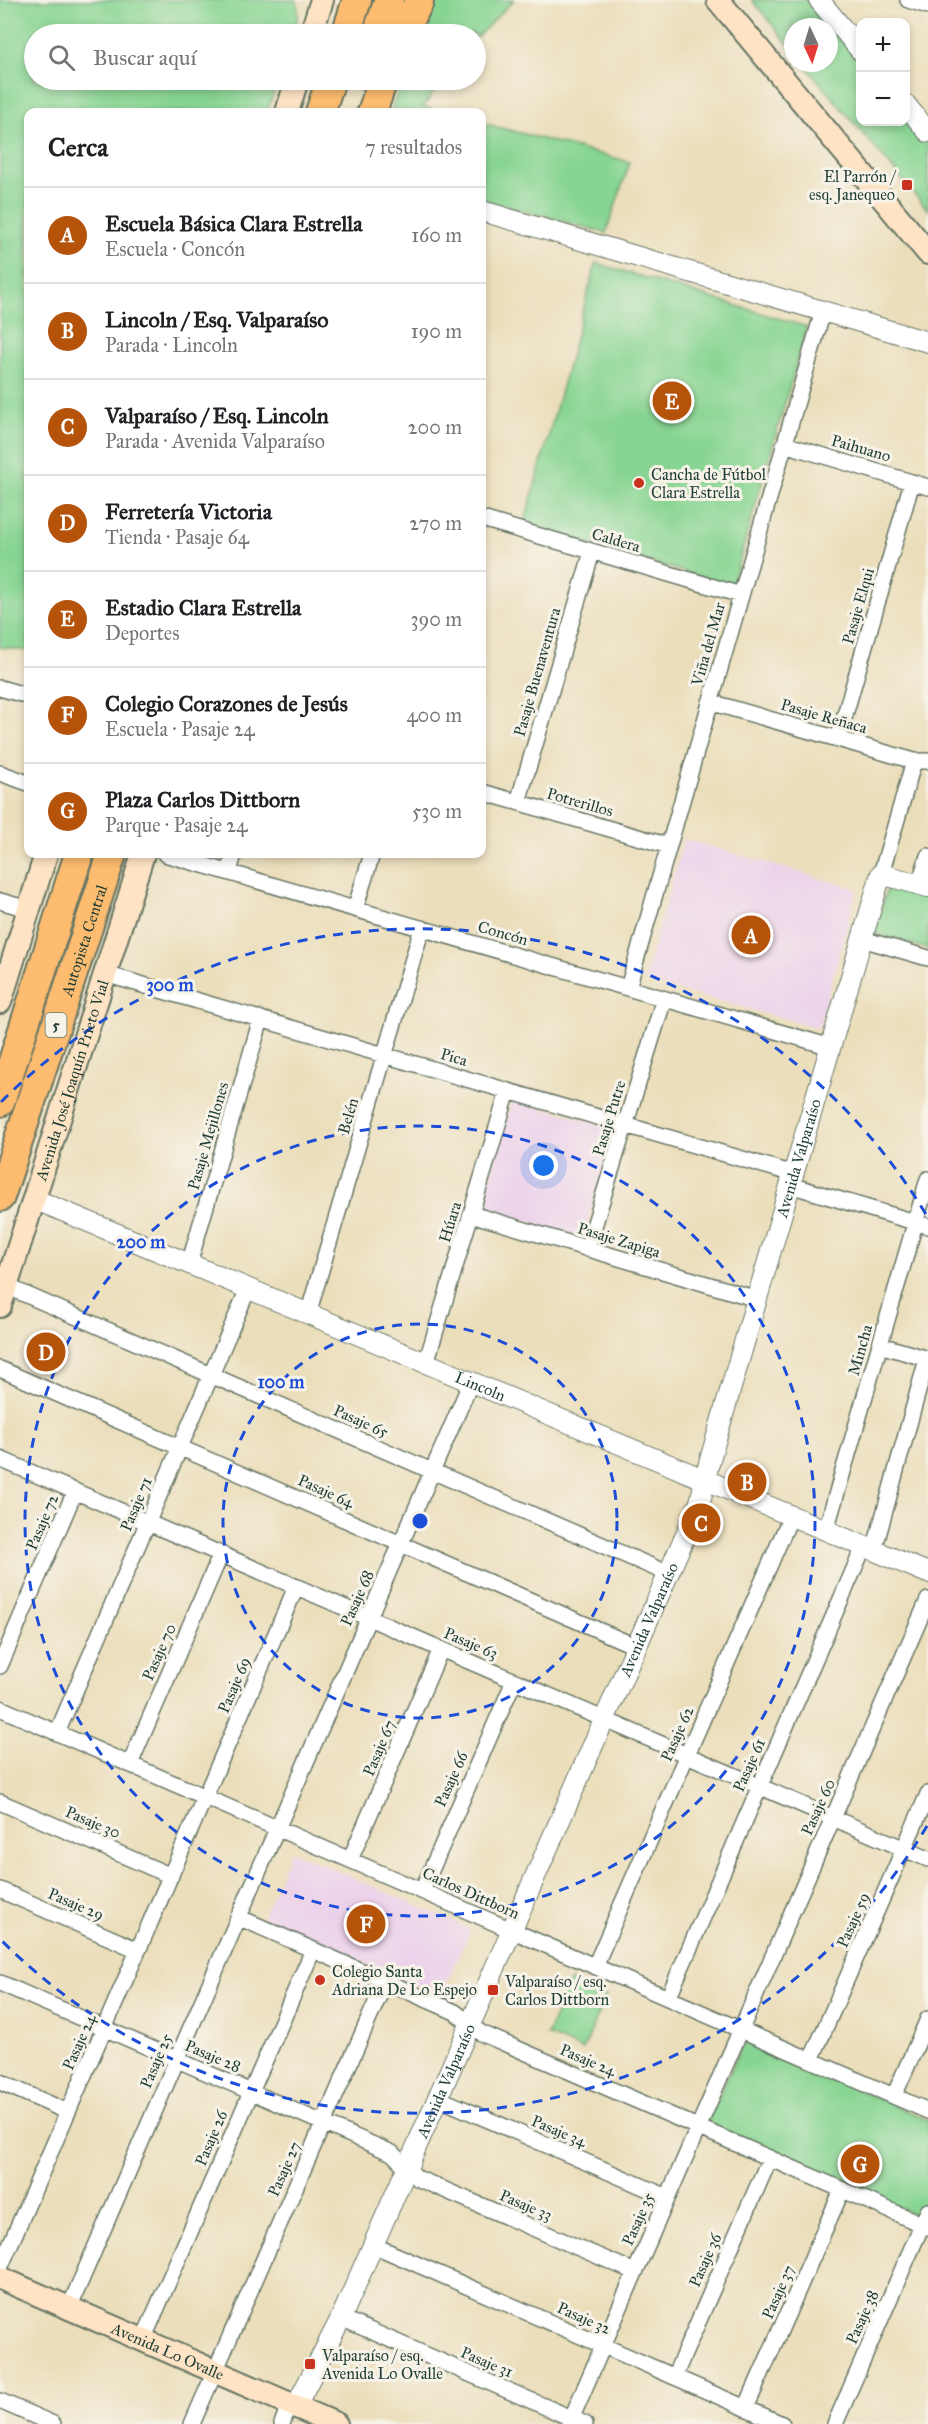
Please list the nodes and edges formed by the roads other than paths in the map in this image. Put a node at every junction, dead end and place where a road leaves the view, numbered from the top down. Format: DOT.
graph roads {
  1 [pos="322,0"];
  2 [pos="357,0"];
  3 [pos="389,0"];
  4 [pos="718,0"];
  5 [pos="737,0"];
  6 [pos="819,0"];
  7 [pos="908,0"];
  8 [pos="419,1"];
  9 [pos="928,6"];
  10 [pos="314,24"];
  11 [pos="349,24"];
  12 [pos="381,24"];
  13 [pos="407,24"];
  14 [pos="413,24"];
  15 [pos="856,44"];
  16 [pos="294,90"];
  17 [pos="328,90"];
  18 [pos="360,90"];
  19 [pos="380,90"];
  20 [pos="393,90"];
  21 [pos="288,108"];
  22 [pos="321,108"];
  23 [pos="353,108"];
  24 [pos="373,108"];
  25 [pos="388,108"];
  26 [pos="910,110"];
  27 [pos="928,132"];
  28 [pos="486,213"];
  29 [pos="928,231"];
  30 [pos="928,253"];
  31 [pos="823,310"];
  32 [pos="928,342"];
  33 [pos="784,444"];
  34 [pos="912,482"];
  35 [pos="928,486"];
  36 [pos="486,520"];
  37 [pos="592,552"];
  38 [pos="741,596"];
  39 [pos="0,688"];
  40 [pos="24,695"];
  41 [pos="710,702"];
  42 [pos="838,739"];
  43 [pos="921,761"];
  44 [pos="0,773"];
  45 [pos="24,782"];
  46 [pos="486,793"];
  47 [pos="518,802"];
  48 [pos="669,846"];
  49 [pos="928,856"];
  50 [pos="45,858"];
  51 [pos="79,858"];
  52 [pos="111,858"];
  53 [pos="142,858"];
  54 [pos="179,858"];
  55 [pos="233,858"];
  56 [pos="371,858"];
  57 [pos="229,872"];
  58 [pos="881,874"];
  59 [pos="924,886"];
  60 [pos="0,901"];
  61 [pos="28,909"];
  62 [pos="356,909"];
  63 [pos="422,928"];
  64 [pos="862,939"];
  65 [pos="7,958"];
  66 [pos="928,958"];
  67 [pos="105,974"];
  68 [pos="628,988"];
  69 [pos="664,999"];
  70 [pos="0,1002"];
  71 [pos="261,1019"];
  72 [pos="831,1047"];
  73 [pos="384,1055"];
  74 [pos="508,1091"];
  75 [pos="0,1102"];
  76 [pos="625,1125"];
  77 [pos="928,1179"];
  78 [pos="792,1180"];
  79 [pos="0,1197"];
  80 [pos="34,1199"];
  81 [pos="471,1214"];
  82 [pos="922,1224"];
  83 [pos="587,1249"];
  84 [pos="189,1264"];
  85 [pos="248,1289"];
  86 [pos="3,1296"];
  87 [pos="757,1299"];
  88 [pos="308,1314"];
  89 [pos="880,1345"];
  90 [pos="927,1359"];
  91 [pos="426,1363"];
  92 [pos="0,1369"];
  93 [pos="211,1375"];
  94 [pos="471,1382"];
  95 [pos="180,1448"];
  96 [pos="0,1459"];
  97 [pos="432,1471"];
  98 [pos="705,1480"];
  99 [pos="75,1491"];
  100 [pos="791,1516"];
  101 [pos="147,1523"];
  102 [pos="826,1530"];
  103 [pos="400,1544"];
  104 [pos="869,1548"];
  105 [pos="221,1554"];
  106 [pos="928,1573"];
  107 [pos="669,1574"];
  108 [pos="296,1587"];
  109 [pos="928,1600"];
  110 [pos="368,1618"];
  111 [pos="637,1647"];
  112 [pos="441,1649"];
  113 [pos="0,1666"];
  114 [pos="514,1681"];
  115 [pos="0,1708"];
  116 [pos="604,1720"];
  117 [pos="57,1733"];
  118 [pos="687,1755"];
  119 [pos="130,1764"];
  120 [pos="760,1787"];
  121 [pos="928,1794"];
  122 [pos="205,1797"];
  123 [pos="0,1802"];
  124 [pos="832,1818"];
  125 [pos="277,1828"];
  126 [pos="904,1849"];
  127 [pos="928,1859"];
  128 [pos="350,1860"];
  129 [pos="171,1876"];
  130 [pos="0,1890"];
  131 [pos="422,1891"];
  132 [pos="238,1917"];
  133 [pos="512,1930"];
  134 [pos="138,1950"];
  135 [pos="313,1950"];
  136 [pos="595,1966"];
  137 [pos="386,1982"];
  138 [pos="0,1983"];
  139 [pos="668,1998"];
  140 [pos="928,2019"];
  141 [pos="470,2025"];
  142 [pos="104,2028"];
  143 [pos="740,2029"];
  144 [pos="176,2060"];
  145 [pos="812,2060"];
  146 [pos="0,2082"];
  147 [pos="251,2092"];
  148 [pos="894,2096"];
  149 [pos="438,2098"];
  150 [pos="928,2111"];
  151 [pos="68,2112"];
  152 [pos="323,2124"];
  153 [pos="698,2127"];
  154 [pos="770,2158"];
  155 [pos="407,2168"];
  156 [pos="842,2190"];
  157 [pos="667,2198"];
  158 [pos="926,2221"];
  159 [pos="373,2245"];
  160 [pos="0,2268"];
  161 [pos="635,2272"];
  162 [pos="0,2278"];
  163 [pos="69,2308"];
  164 [pos="341,2318"];
  165 [pos="143,2340"];
  166 [pos="603,2346"];
  167 [pos="215,2372"];
  168 [pos="674,2377"];
  169 [pos="0,2401"];
  170 [pos="296,2406"];
  171 [pos="751,2415"];
  172 [pos="575,2422"];
  173 [pos="53,2424"];
  174 [pos="192,2424"];
  175 [pos="282,2424"];
  176 [pos="336,2424"];
  177 [pos="782,2424"];
  178 [pos="835,2424"];
  1 -- 10 [label="main road"];
  2 -- 11 [label="highway"];
  3 -- 12 [label="highway"];
  4 -- 30 [label="main road"];
  5 -- 29 [label="main road"];
  6 -- 15 [label="street"];
  7 -- 9 [label="street"];
  8 -- 13 [label="highway"];
  8 -- 14 [label="main road"];
  16 -- 21 [label="main road"];
  17 -- 22 [label="highway"];
  18 -- 23 [label="highway"];
  19 -- 24 [label="highway"];
  20 -- 25 [label="main road"];
  26 -- 27 [label="street"];
  28 -- 31 [label="street"];
  31 -- 32 [label="street"];
  31 -- 33 [label="street, Viña del Mar"];
  33 -- 34 [label="street, Paihuano"];
  33 -- 38 [label="street, Viña del Mar"];
  34 -- 35 [label="street, Paihuano"];
  34 -- 42 [label="street, Pasaje Elqui"];
  36 -- 37 [label="street, Caldera"];
  37 -- 38 [label="street, Caldera"];
  37 -- 47 [label="street, Pasaje Buenaventura"];
  38 -- 41 [label="street, Viña del Mar"];
  39 -- 40 [label="street"];
  41 -- 42 [label="street, Pasaje Reñaca"];
  41 -- 48 [label="street, Viña del Mar"];
  42 -- 43 [label="street, Pasaje Reñaca"];
  43 -- 58 [label="street, Avenida Valparaíso"];
  44 -- 45 [label="street"];
  46 -- 47 [label="street, Potrerillos"];
  47 -- 48 [label="street, Potrerillos"];
  48 -- 68 [label="street, Viña del Mar"];
  49 -- 59 [label="street"];
  50 -- 61 [label="main road"];
  51 -- 75 [label="highway, Autopista Central / 5"];
  52 -- 79 [label="highway, Autopista Central / 5"];
  53 -- 67 [label="main road, Avenida José Joaquín Prieto Vial"];
  54 -- 57 [label="street, Concón"];
  55 -- 57 [label="street"];
  56 -- 62 [label="street"];
  57 -- 62 [label="street, Concón"];
  58 -- 59 [label="street"];
  58 -- 64 [label="street, Avenida Valparaíso"];
  60 -- 61 [label="street"];
  61 -- 65 [label="main road"];
  62 -- 63 [label="street, Concón"];
  63 -- 68 [label="street, Concón"];
  63 -- 73 [label="street, Belén"];
  64 -- 66 [label="street"];
  64 -- 72 [label="street, Avenida Valparaíso"];
  65 -- 70 [label="main road"];
  67 -- 71 [label="street, Pica"];
  67 -- 80 [label="main road, Avenida José Joaquín Prieto Vial"];
  68 -- 69 [label="street, Concón"];
  69 -- 72 [label="street, Concón"];
  69 -- 76 [label="street, Pasaje Putre"];
  71 -- 73 [label="street, Pica"];
  71 -- 84 [label="street, Pasaje Mejillones"];
  72 -- 78 [label="street, Avenida Valparaíso"];
  73 -- 74 [label="street, Pica"];
  73 -- 88 [label="street, Belén"];
  74 -- 76 [label="street, Pica"];
  74 -- 81 [label="street, Húara"];
  76 -- 78 [label="street, Pica"];
  76 -- 83 [label="street, Pasaje Putre"];
  77 -- 82 [label="street, Mincha"];
  78 -- 82 [label="street, Pica"];
  78 -- 87 [label="street, Avenida Valparaíso"];
  80 -- 84 [label="street, Lincoln"];
  80 -- 86 [label="main road, Avenida José Joaquín Prieto Vial"];
  81 -- 83 [label="street, Pasaje Zapiga"];
  81 -- 91 [label="street, Húara"];
  82 -- 89 [label="street, Mincha"];
  83 -- 87 [label="street, Pasaje Zapiga"];
  84 -- 85 [label="street, Lincoln"];
  85 -- 88 [label="street, Lincoln"];
  85 -- 93 [label="street, Pasaje 71"];
  86 -- 93 [label="street, Pasaje 65"];
  87 -- 98 [label="street, Avenida Valparaíso"];
  88 -- 91 [label="street, Lincoln"];
  89 -- 90 [label="street"];
  89 -- 102 [label="street, Mincha"];
  90 -- 104 [label="street, Pasaje 61"];
  91 -- 94 [label="street, Lincoln"];
  92 -- 95 [label="street, Pasaje 64"];
  93 -- 95 [label="street, Pasaje 71"];
  93 -- 97 [label="street, Pasaje 65"];
  94 -- 97 [label="street, Pasaje 68"];
  94 -- 98 [label="street, Lincoln"];
  95 -- 101 [label="street, Pasaje 71"];
  95 -- 103 [label="street, Pasaje 64"];
  96 -- 99 [label="street, Pasaje 63"];
  97 -- 103 [label="street, Pasaje 68"];
  97 -- 107 [label="street, Pasaje 65"];
  98 -- 100 [label="street, Lincoln"];
  98 -- 107 [label="street, Avenida Valparaíso"];
  99 -- 101 [label="street, Pasaje 63"];
  99 -- 113 [label="street, Pasaje 72"];
  100 -- 102 [label="street, Lincoln"];
  100 -- 118 [label="street, Pasaje 62"];
  101 -- 105 [label="street, Pasaje 63"];
  101 -- 117 [label="street, Pasaje 71"];
  102 -- 104 [label="street, Lincoln"];
  103 -- 110 [label="street, Pasaje 68"];
  103 -- 111 [label="street, Pasaje 64"];
  104 -- 106 [label="street, Lincoln"];
  104 -- 120 [label="street, Pasaje 61"];
  105 -- 108 [label="street, Pasaje 63"];
  105 -- 119 [label="street, Pasaje 70"];
  107 -- 111 [label="street, Avenida Valparaíso"];
  108 -- 110 [label="street, Pasaje 63"];
  108 -- 122 [label="street, Pasaje 69"];
  109 -- 124 [label="street, Pasaje 60"];
  110 -- 112 [label="street, Pasaje 63"];
  110 -- 125 [label="street, Pasaje 68"];
  111 -- 116 [label="street, Avenida Valparaíso"];
  112 -- 114 [label="street, Pasaje 63"];
  112 -- 128 [label="street, Pasaje 67"];
  114 -- 116 [label="street, Pasaje 63"];
  114 -- 131 [label="street, Pasaje 66"];
  115 -- 117 [label="street, Carlos Dittborn"];
  116 -- 118 [label="street, Pasaje 63"];
  116 -- 133 [label="street, Avenida Valparaíso"];
  117 -- 119 [label="street, Carlos Dittborn"];
  118 -- 120 [label="street, Pasaje 63"];
  118 -- 136 [label="street, Pasaje 62"];
  119 -- 122 [label="street, Carlos Dittborn"];
  120 -- 124 [label="street, Pasaje 63"];
  120 -- 139 [label="street, Pasaje 61"];
  121 -- 126 [label="street, Pasaje 59"];
  122 -- 125 [label="street, Carlos Dittborn"];
  122 -- 129 [label="street, Pasaje 24"];
  123 -- 129 [label="street, Pasaje 30"];
  124 -- 126 [label="street, Pasaje 63"];
  124 -- 143 [label="street, Pasaje 60"];
  125 -- 128 [label="street, Carlos Dittborn"];
  125 -- 132 [label="street, Pasaje 25"];
  126 -- 127 [label="street, Pasaje 63"];
  126 -- 145 [label="street, Pasaje 59"];
  128 -- 131 [label="street, Carlos Dittborn"];
  129 -- 134 [label="street, Pasaje 24"];
  130 -- 134 [label="street, Pasaje 29"];
  131 -- 133 [label="street, Carlos Dittborn"];
  132 -- 135 [label="street, Pasaje 24"];
  132 -- 144 [label="street, Pasaje 25"];
  133 -- 136 [label="street, Carlos Dittborn"];
  133 -- 141 [label="street, Avenida Valparaíso"];
  134 -- 142 [label="street, Pasaje 24"];
  135 -- 137 [label="street, Pasaje 24"];
  135 -- 147 [label="street, Pasaje 26"];
  136 -- 139 [label="street, Carlos Dittborn"];
  137 -- 141 [label="street, Pasaje 24"];
  137 -- 152 [label="street, Pasaje 27"];
  138 -- 142 [label="street, Pasaje 28"];
  139 -- 143 [label="street, Carlos Dittborn"];
  140 -- 148 [label="street"];
  141 -- 149 [label="street, Avenida Valparaíso"];
  141 -- 153 [label="street, Pasaje 24"];
  142 -- 144 [label="street, Pasaje 28"];
  142 -- 151 [label="street, Pasaje 24"];
  143 -- 145 [label="street, Carlos Dittborn"];
  143 -- 153 [label="street, Pasaje 35"];
  144 -- 147 [label="street, Pasaje 28"];
  144 -- 163 [label="street, Pasaje 25"];
  145 -- 148 [label="street, Carlos Dittborn"];
  146 -- 151 [label="street"];
  147 -- 152 [label="street, Pasaje 28"];
  147 -- 165 [label="street, Pasaje 26"];
  148 -- 150 [label="street, Carlos Dittborn"];
  149 -- 155 [label="street, Avenida Valparaíso"];
  149 -- 157 [label="street, Pasaje 34"];
  151 -- 160 [label="street, Pasaje 24"];
  152 -- 155 [label="street, Pasaje 28"];
  152 -- 167 [label="street, Pasaje 27"];
  153 -- 154 [label="street, Pasaje 24"];
  153 -- 157 [label="street, Pasaje 35"];
  154 -- 156 [label="street, Pasaje 24"];
  154 -- 168 [label="street, Pasaje 36"];
  155 -- 159 [label="street, Avenida Valparaíso"];
  155 -- 161 [label="street, Pasaje 33"];
  156 -- 158 [label="street, Pasaje 24"];
  156 -- 171 [label="street, Pasaje 37"];
  157 -- 161 [label="street, Pasaje 35"];
  158 -- 178 [label="street, Pasaje 38"];
  159 -- 164 [label="street, Avenida Valparaíso"];
  159 -- 166 [label="street, Pasaje 32"];
  161 -- 166 [label="street, Pasaje 35"];
  162 -- 163 [label="main road, Avenida Lo Ovalle"];
  163 -- 165 [label="main road, Avenida Lo Ovalle"];
  164 -- 170 [label="street, Avenida Valparaíso"];
  164 -- 172 [label="street, Pasaje 31"];
  165 -- 167 [label="main road, Avenida Lo Ovalle"];
  166 -- 168 [label="street, Pasaje 32"];
  166 -- 172 [label="street, Pasaje 35"];
  167 -- 170 [label="main road, Avenida Lo Ovalle"];
  167 -- 174 [label="street, Pasaje 27"];
  168 -- 171 [label="street, Pasaje 32"];
  169 -- 173 [label="street"];
  170 -- 175 [label="street"];
  170 -- 176 [label="main road, Avenida Lo Ovalle"];
  171 -- 177 [label="street, Pasaje 32"];
}
